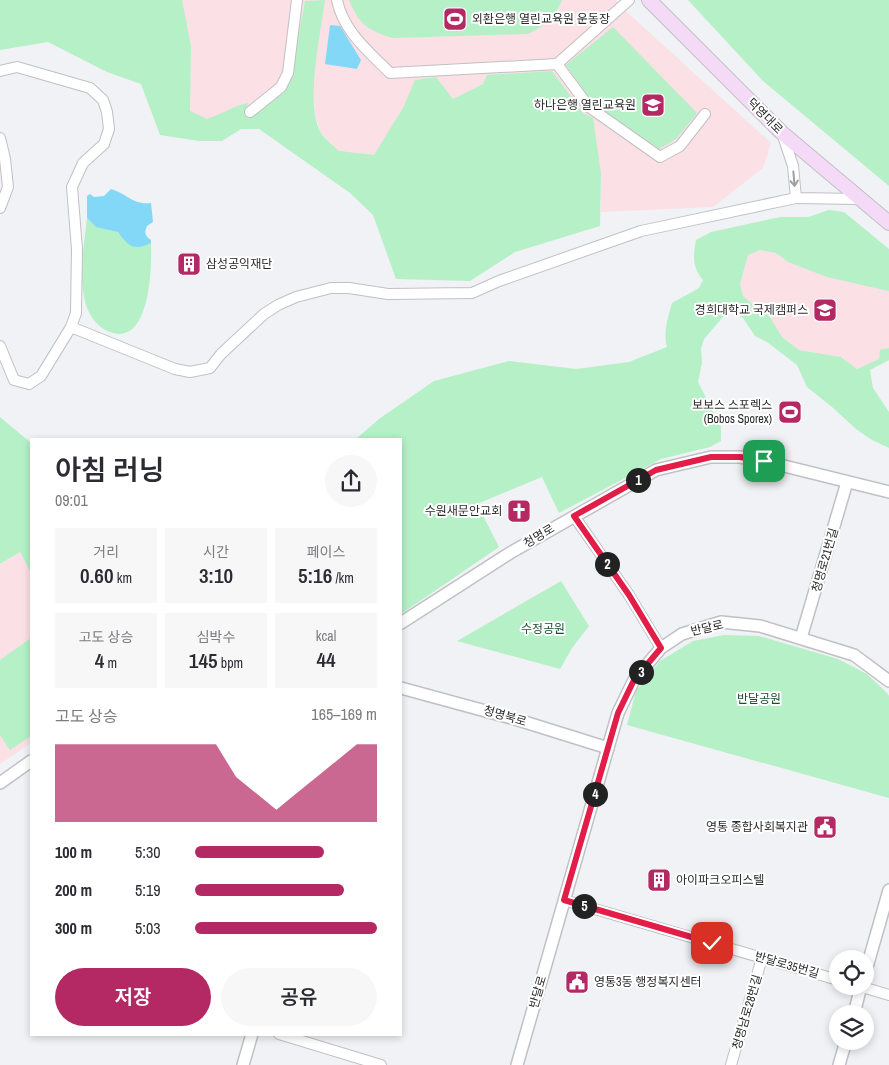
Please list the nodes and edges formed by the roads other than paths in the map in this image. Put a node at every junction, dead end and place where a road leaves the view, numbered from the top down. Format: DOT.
graph roads {
  1 [pos="296,0"];
  2 [pos="337,0"];
  3 [pos="629,0"];
  4 [pos="649,0"];
  5 [pos="557,64"];
  6 [pos="0,71"];
  7 [pos="250,112"];
  8 [pos="705,114"];
  9 [pos="781,132"];
  10 [pos="0,138"];
  11 [pos="796,198"];
  12 [pos="860,199"];
  13 [pos="0,208"];
  14 [pos="889,223"];
  15 [pos="72,327"];
  16 [pos="0,346"];
  17 [pos="847,482"];
  18 [pos="889,492"];
  19 [pos="574,516"];
  20 [pos="402,622"];
  21 [pos="801,638"];
  22 [pos="661,648"];
  23 [pos="889,680"];
  24 [pos="402,688"];
  25 [pos="608,748"];
  26 [pos="30,762"];
  27 [pos="0,783"];
  28 [pos="889,890"];
  29 [pos="564,900"];
  30 [pos="872,950"];
  31 [pos="762,958"];
  32 [pos="829,977"];
  33 [pos="874,990"];
  34 [pos="889,995"];
  35 [pos="251,1036"];
  36 [pos="286,1036"];
  37 [pos="843,1050"];
  38 [pos="243,1065"];
  39 [pos="381,1065"];
  40 [pos="517,1065"];
  41 [pos="731,1065"];
  42 [pos="839,1065"];
  1 -- 7 [label="street"];
  2 -- 5 [label="street"];
  3 -- 5 [label="street"];
  4 -- 9 [label="main road, 덕영대로"];
  5 -- 8 [label="street"];
  6 -- 15 [label="street"];
  9 -- 11 [label="street, one-way"];
  9 -- 12 [label="main road, 덕영대로"];
  10 -- 13 [label="street"];
  11 -- 12 [label="street"];
  11 -- 15 [label="street"];
  12 -- 14 [label="main road, 덕영대로"];
  15 -- 16 [label="street"];
  17 -- 18 [label="street, 청명로"];
  17 -- 19 [label="street, 청명로"];
  17 -- 21 [label="street, 청명로21번길"];
  19 -- 20 [label="street, 청명로"];
  19 -- 22 [label="street"];
  21 -- 22 [label="street, 반달로"];
  21 -- 23 [label="street, 반달로"];
  22 -- 25 [label="street, 반달로"];
  24 -- 25 [label="street, 청명북로"];
  25 -- 29 [label="street, 반달로"];
  26 -- 27 [label="street"];
  28 -- 30 [label="street"];
  29 -- 31 [label="street, 반달로35번길"];
  29 -- 40 [label="street, 반달로"];
  31 -- 32 [label="street, 반달로35번길"];
  31 -- 41 [label="street, 청명남로28번길"];
  33 -- 34 [label="street"];
  35 -- 38 [label="street"];
  36 -- 39 [label="street"];
  37 -- 42 [label="street"];
}
